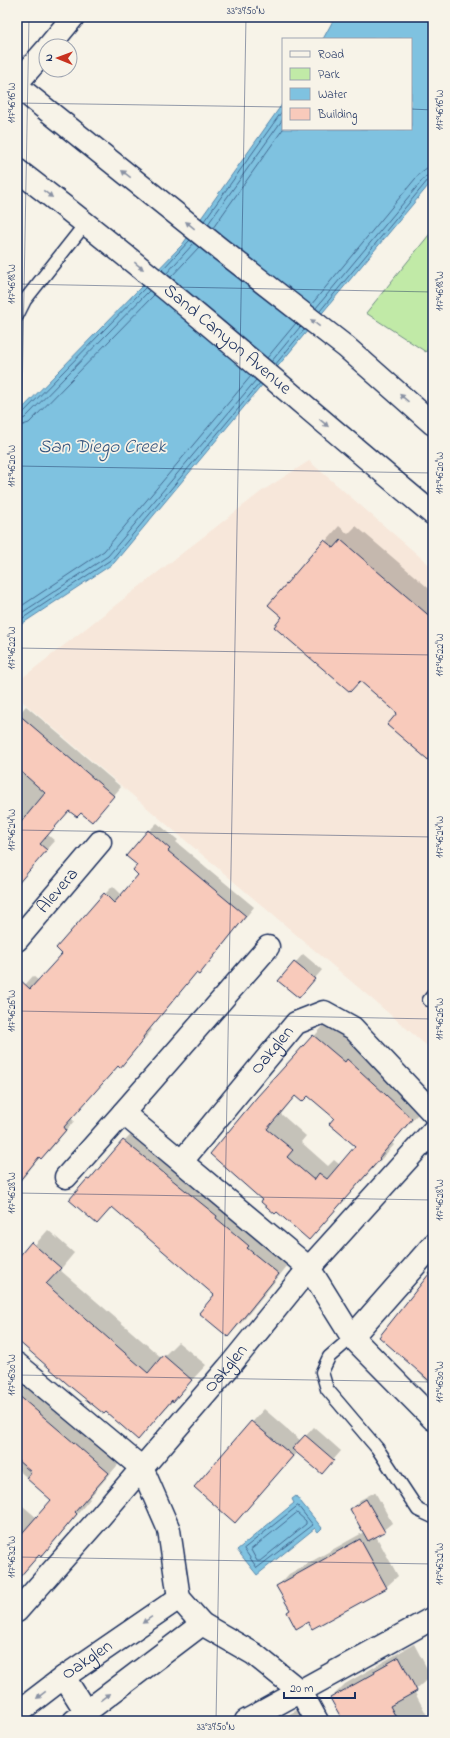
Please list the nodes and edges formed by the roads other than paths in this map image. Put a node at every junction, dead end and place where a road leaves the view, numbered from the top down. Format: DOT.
graph roads {
  1 [pos="73,17"];
  2 [pos="56,38"];
  3 [pos="38,59"];
  4 [pos="17,83"];
  5 [pos="17,86"];
  6 [pos="17,170"];
  7 [pos="86,223"];
  8 [pos="17,316"];
  9 [pos="433,424"];
  10 [pos="433,514"];
  11 [pos="100,842"];
  12 [pos="17,940"];
  13 [pos="268,947"];
  14 [pos="123,1113"];
  15 [pos="433,1113"];
  16 [pos="433,1131"];
  17 [pos="182,1160"];
  18 [pos="66,1177"];
  19 [pos="433,1245"];
  20 [pos="309,1268"];
  21 [pos="352,1337"];
  22 [pos="17,1364"];
  23 [pos="433,1420"];
  24 [pos="142,1468"];
  25 [pos="433,1517"];
  26 [pos="179,1598"];
  27 [pos="17,1611"];
  28 [pos="433,1618"];
  29 [pos="202,1624"];
  30 [pos="64,1677"];
  31 [pos="301,1692"];
  32 [pos="17,1713"];
  33 [pos="80,1716"];
  34 [pos="246,1721"];
  35 [pos="317,1721"];
  1 -- 2 [label="street"];
  3 -- 4 [label="street"];
  9 -- 5 [label="street, one-way"];
  6 -- 7 [label="street, Sand Canyon Avenue, one-way"];
  7 -- 8 [label="lane"];
  7 -- 10 [label="street, Sand Canyon Avenue, one-way"];
  11 -- 12 [label="street, Alevera"];
  13 -- 14 [label="street"];
  14 -- 17 [label="street"];
  14 -- 18 [label="street"];
  15 -- 17 [label="street, Oakglen"];
  16 -- 20 [label="street, Oakglen"];
  17 -- 20 [label="street"];
  19 -- 21 [label="street"];
  20 -- 21 [label="street"];
  20 -- 24 [label="street, Oakglen"];
  21 -- 23 [label="street"];
  21 -- 25 [label="lane"];
  22 -- 24 [label="street"];
  24 -- 26 [label="street"];
  24 -- 27 [label="street, Oakglen"];
  26 -- 29 [label="street"];
  26 -- 30 [label="street, Oakglen, one-way"];
  28 -- 31 [label="street"];
  29 -- 31 [label="street"];
  33 -- 29 [label="street, one-way"];
  30 -- 32 [label="street, Oakglen, one-way"];
  30 -- 33 [label="street"];
  31 -- 34 [label="street"];
  31 -- 35 [label="street"];
}
